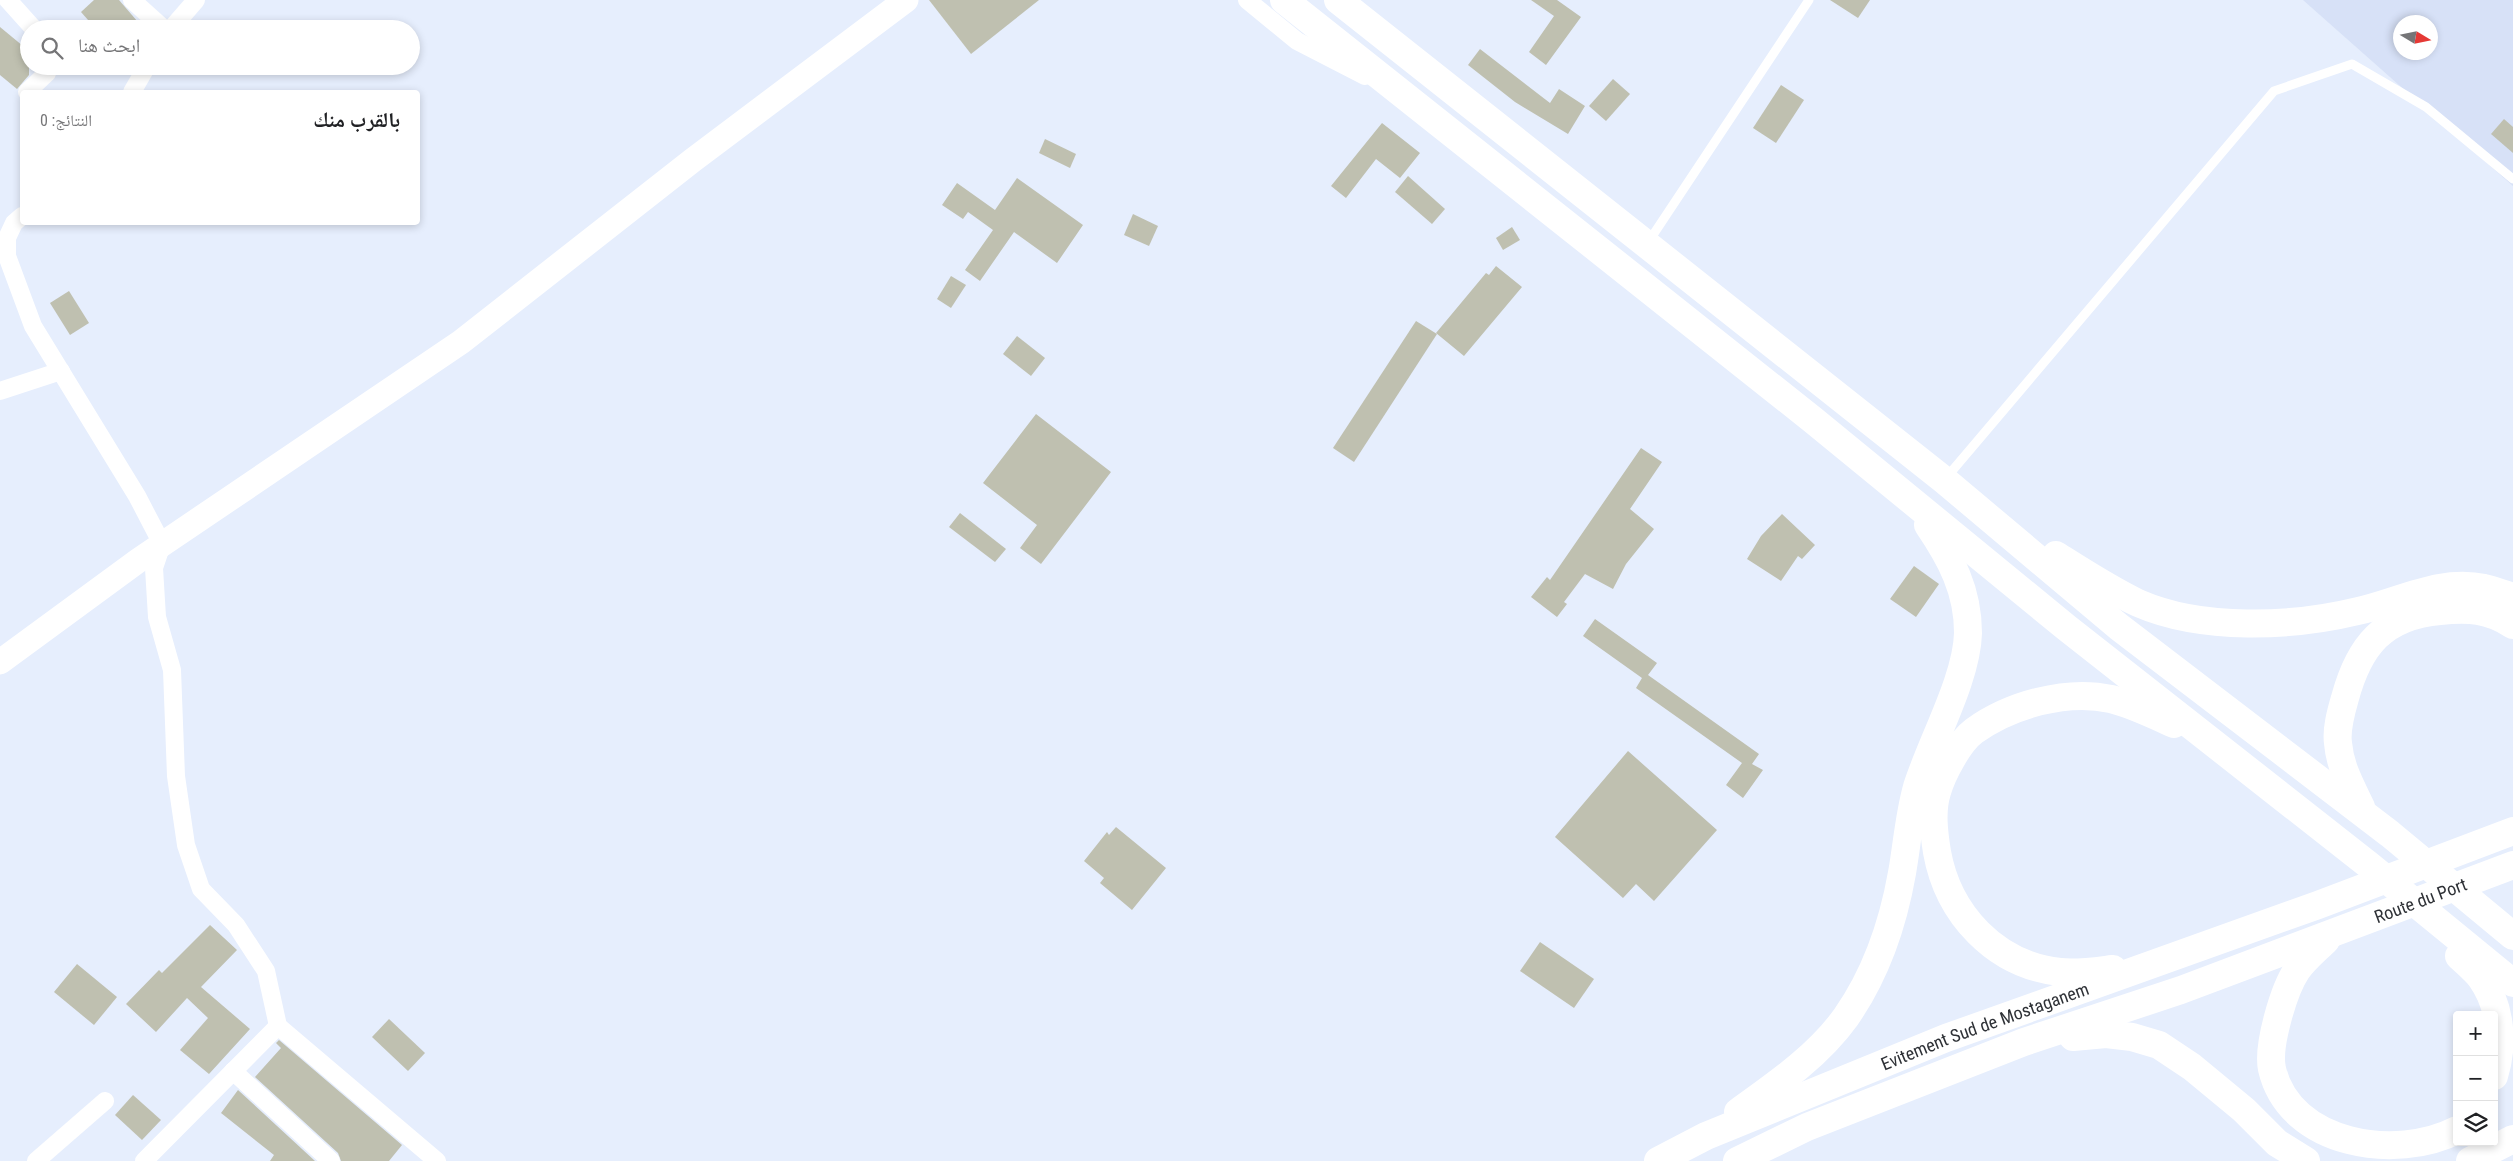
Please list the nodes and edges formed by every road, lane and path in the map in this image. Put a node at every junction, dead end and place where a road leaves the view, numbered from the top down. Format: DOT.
graph roads {
  1 [pos="8,0"];
  2 [pos="132,0"];
  3 [pos="196,0"];
  4 [pos="906,0"];
  5 [pos="1247,0"];
  6 [pos="1284,0"];
  7 [pos="1338,0"];
  8 [pos="1809,0"];
  9 [pos="26,20"];
  10 [pos="154,20"];
  11 [pos="179,20"];
  12 [pos="45,75"];
  13 [pos="142,75"];
  14 [pos="29,90"];
  15 [pos="133,90"];
  16 [pos="1410,100"];
  17 [pos="2513,179"];
  18 [pos="20,218"];
  19 [pos="1647,244"];
  20 [pos="61,371"];
  21 [pos="0,391"];
  22 [pos="1953,487"];
  23 [pos="1912,500"];
  24 [pos="162,544"];
  25 [pos="2513,597"];
  26 [pos="2513,625"];
  27 [pos="0,662"];
  28 [pos="2213,743"];
  29 [pos="2366,815"];
  30 [pos="2513,817"];
  31 [pos="2513,831"];
  32 [pos="2472,845"];
  33 [pos="2370,866"];
  34 [pos="2505,867"];
  35 [pos="2329,935"];
  36 [pos="2513,936"];
  37 [pos="2153,964"];
  38 [pos="2513,983"];
  39 [pos="278,1026"];
  40 [pos="2024,1042"];
  41 [pos="2498,1064"];
  42 [pos="233,1071"];
  43 [pos="105,1101"];
  44 [pos="2453,1133"];
  45 [pos="1706,1136"];
  46 [pos="2513,1139"];
  47 [pos="151,1159"];
  48 [pos="36,1161"];
  49 [pos="331,1161"];
  50 [pos="437,1161"];
  51 [pos="1658,1161"];
  52 [pos="1737,1161"];
  53 [pos="2306,1161"];
  54 [pos="2470,1161"];
  1 -- 9 [label="street"];
  2 -- 10 [label="street"];
  3 -- 11 [label="street"];
  4 -- 24 [label="main road"];
  5 -- 16 [label="street"];
  6 -- 16 [label="highway"];
  7 -- 19 [label="highway"];
  8 -- 19 [label="lane"];
  12 -- 14 [label="street"];
  13 -- 15 [label="street"];
  16 -- 23 [label="highway"];
  17 -- 22 [label="lane"];
  18 -- 20 [label="street"];
  19 -- 22 [label="highway"];
  20 -- 21 [label="street"];
  20 -- 24 [label="street"];
  22 -- 25 [label="highway"];
  22 -- 29 [label="highway"];
  23 -- 28 [label="highway"];
  23 -- 45 [label="highway"];
  24 -- 27 [label="main road"];
  24 -- 39 [label="street"];
  26 -- 29 [label="highway"];
  28 -- 33 [label="highway"];
  28 -- 37 [label="highway"];
  29 -- 36 [label="highway"];
  30 -- 32 [label="highway"];
  31 -- 32 [label="highway"];
  32 -- 37 [label="highway, Evitement Sud de Mostaganem"];
  33 -- 38 [label="highway"];
  33 -- 41 [label="highway"];
  34 -- 35 [label="highway, Route du Port"];
  35 -- 40 [label="highway, Evitement Sud de Mostaganem"];
  35 -- 44 [label="highway"];
  37 -- 45 [label="highway, Evitement Sud de Mostaganem"];
  39 -- 42 [label="street"];
  39 -- 50 [label="street"];
  40 -- 52 [label="highway, Evitement Sud de Mostaganem"];
  40 -- 53 [label="highway"];
  42 -- 47 [label="street"];
  42 -- 49 [label="street"];
  43 -- 48 [label="street"];
  45 -- 51 [label="highway, Evitement Sud de Mostaganem"];
  46 -- 54 [label="highway"];
}
